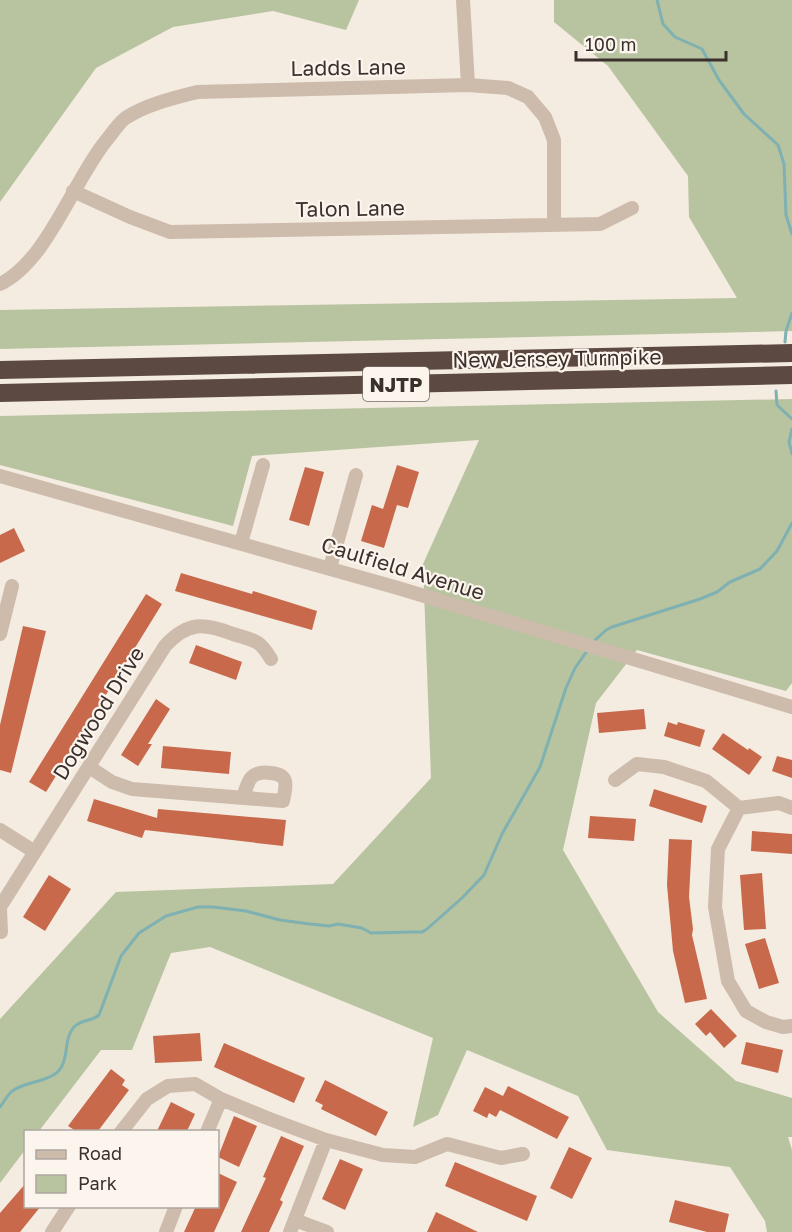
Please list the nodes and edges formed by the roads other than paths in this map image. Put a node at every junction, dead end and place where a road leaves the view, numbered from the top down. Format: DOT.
graph roads {
  1 [pos="463,0"];
  2 [pos="468,85"];
  3 [pos="73,191"];
  4 [pos="632,208"];
  5 [pos="554,225"];
  6 [pos="0,284"];
  7 [pos="792,353"];
  8 [pos="0,370"];
  9 [pos="792,375"];
  10 [pos="0,393"];
  11 [pos="263,465"];
  12 [pos="356,475"];
  13 [pos="0,476"];
  14 [pos="241,543"];
  15 [pos="330,568"];
  16 [pos="12,586"];
  17 [pos="0,634"];
  18 [pos="271,659"];
  19 [pos="792,707"];
  20 [pos="89,767"];
  21 [pos="615,780"];
  22 [pos="243,798"];
  23 [pos="739,808"];
  24 [pos="792,808"];
  25 [pos="0,830"];
  26 [pos="35,852"];
  27 [pos="0,908"];
  28 [pos="1,932"];
  29 [pos="792,1026"];
  30 [pos="221,1099"];
  31 [pos="123,1130"];
  32 [pos="207,1130"];
  33 [pos="326,1140"];
  34 [pos="523,1154"];
  35 [pos="68,1208"];
  36 [pos="175,1208"];
  37 [pos="293,1226"];
  38 [pos="52,1232"];
  39 [pos="166,1232"];
  40 [pos="327,1232"];
  1 -- 2 [label="street"];
  2 -- 3 [label="street, Ladds Lane"];
  2 -- 5 [label="street, Ladds Lane"];
  3 -- 5 [label="street, Talon Lane"];
  3 -- 6 [label="street, Ladds Lane"];
  4 -- 5 [label="street, Talon Lane"];
  7 -- 8 [label="highway, New Jersey Turnpike / NJTP"];
  9 -- 10 [label="highway, New Jersey Turnpike / NJTP"];
  11 -- 14 [label="street"];
  12 -- 15 [label="street"];
  13 -- 14 [label="street, Caulfield Avenue"];
  14 -- 15 [label="street, Caulfield Avenue"];
  15 -- 19 [label="street, Caulfield Avenue"];
  16 -- 17 [label="street"];
  18 -- 20 [label="street, Dogwood Drive"];
  20 -- 22 [label="street"];
  20 -- 26 [label="street, Dogwood Drive"];
  21 -- 23 [label="street"];
  22 -- 22 [label="street"];
  23 -- 24 [label="street"];
  23 -- 29 [label="street"];
  25 -- 26 [label="street"];
  26 -- 27 [label="street, Dogwood Drive"];
  27 -- 28 [label="street, Dogwood Drive"];
  30 -- 31 [label="street"];
  30 -- 32 [label="street"];
  30 -- 33 [label="street"];
  33 -- 34 [label="street"];
  33 -- 37 [label="street"];
  35 -- 38 [label="street"];
  36 -- 39 [label="street"];
  37 -- 40 [label="street"];
}
